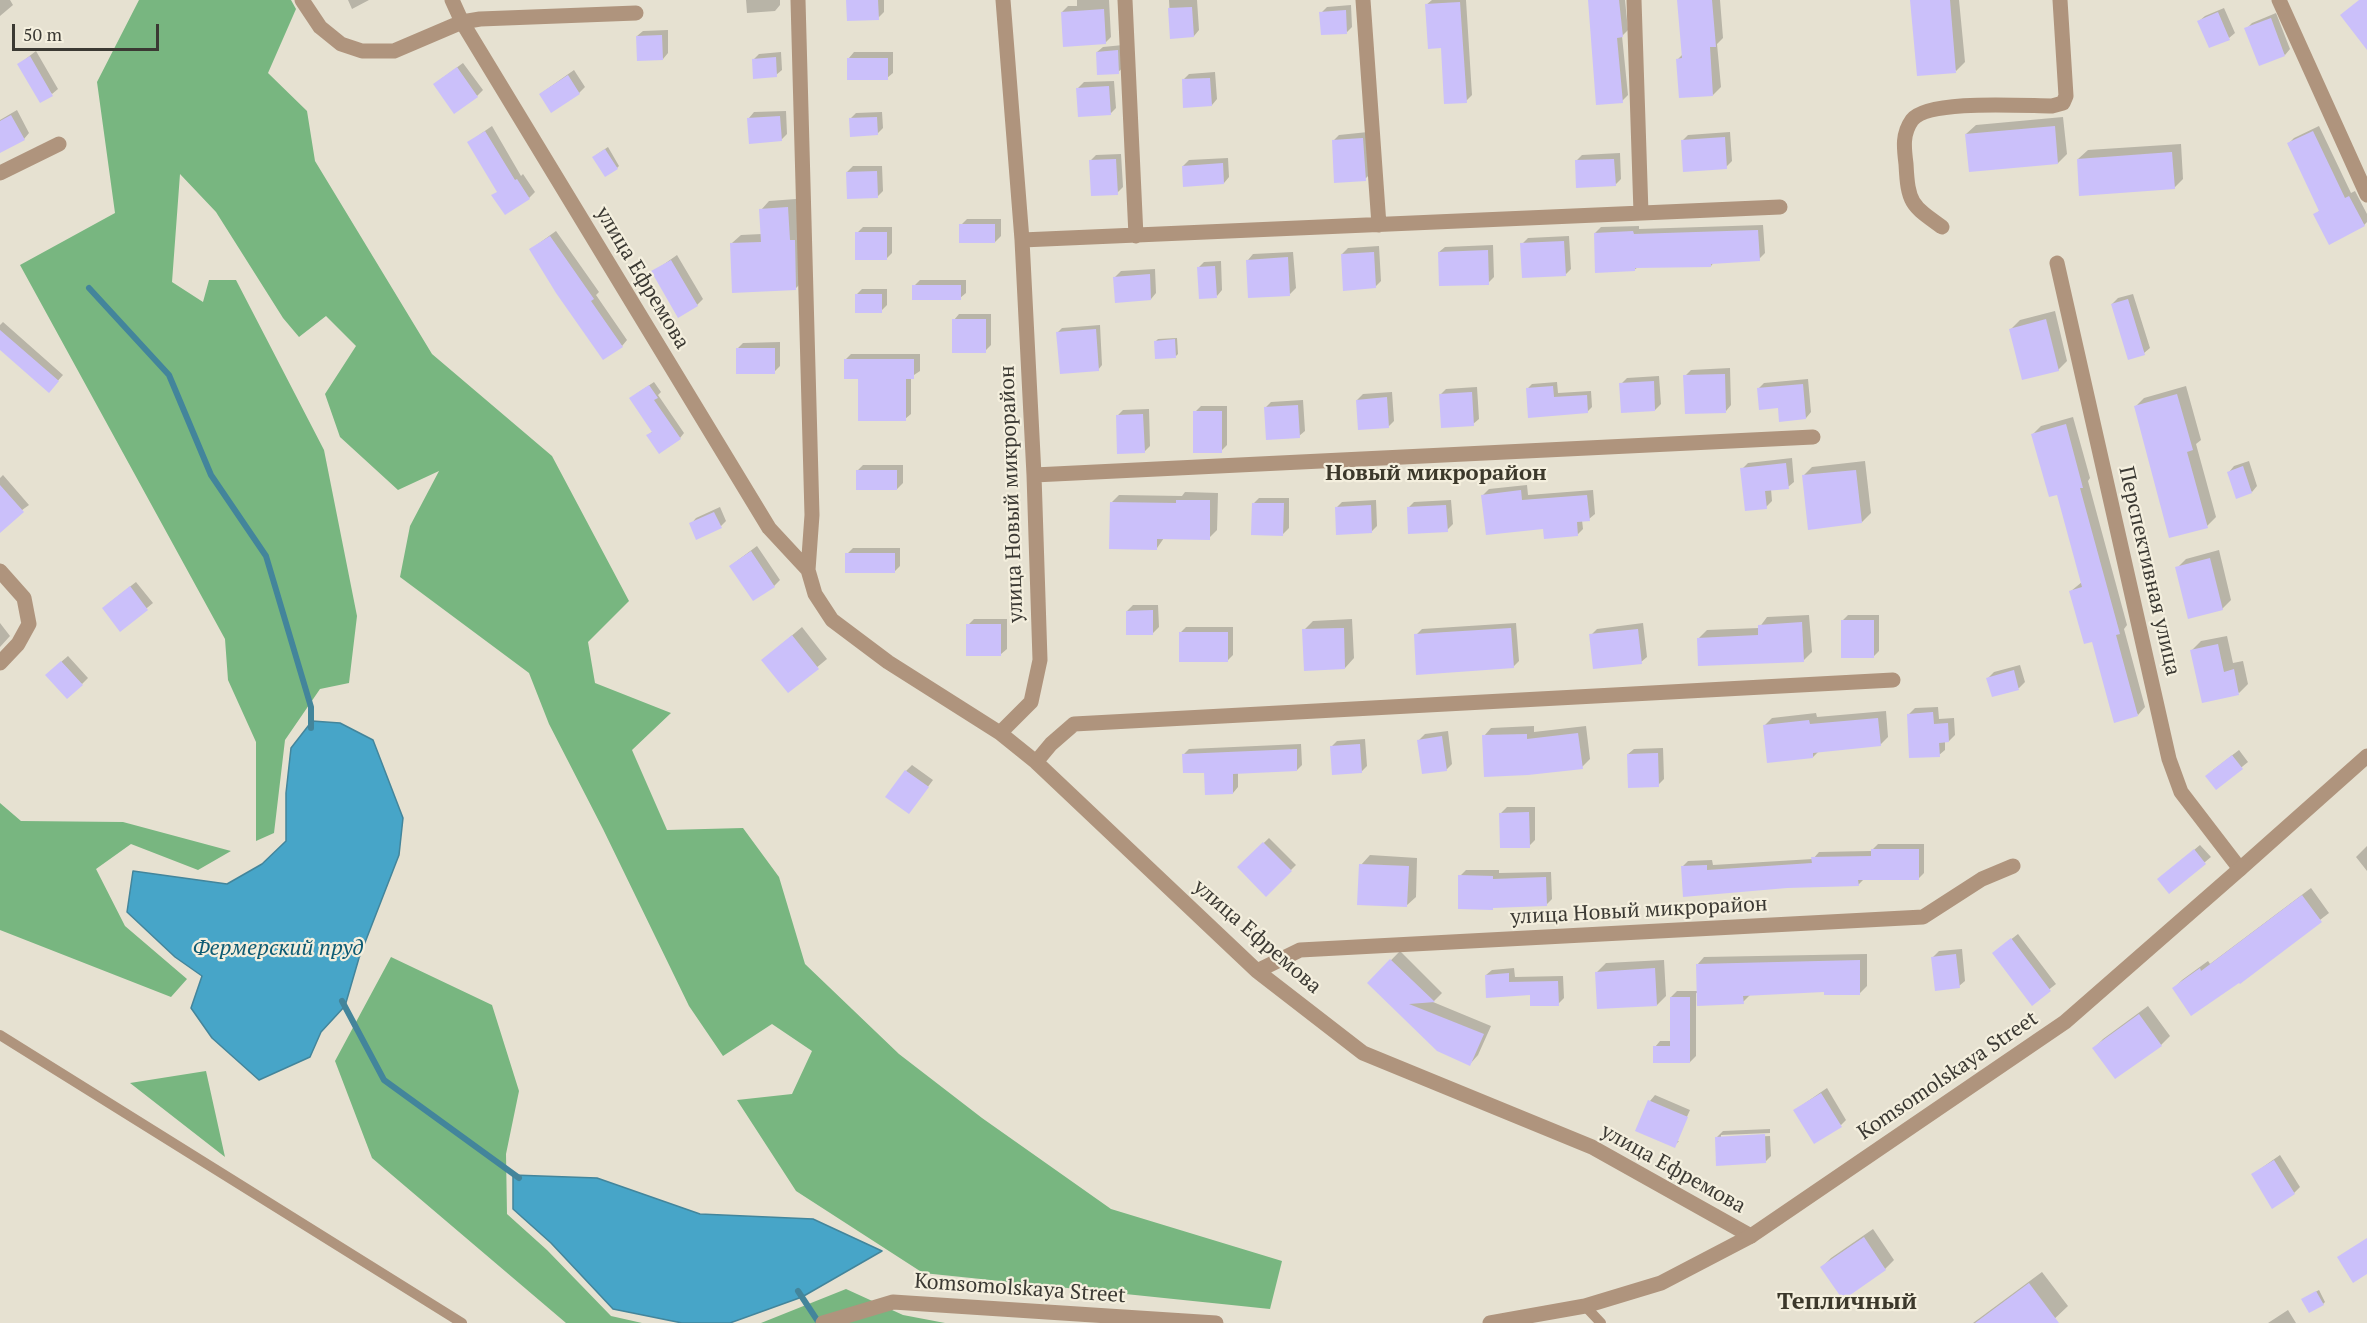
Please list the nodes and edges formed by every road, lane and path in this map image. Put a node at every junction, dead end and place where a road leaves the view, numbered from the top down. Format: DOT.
graph roads {
  1 [pos="302,0"];
  2 [pos="452,0"];
  3 [pos="798,0"];
  4 [pos="1003,0"];
  5 [pos="1125,0"];
  6 [pos="1363,0"];
  7 [pos="1634,0"];
  8 [pos="2060,0"];
  9 [pos="2279,0"];
  10 [pos="636,13"];
  11 [pos="462,22"];
  12 [pos="59,144"];
  13 [pos="0,173"];
  14 [pos="2367,195"];
  15 [pos="1780,207"];
  16 [pos="1641,213"];
  17 [pos="1379,225"];
  18 [pos="1942,227"];
  19 [pos="1136,236"];
  20 [pos="1022,240"];
  21 [pos="2057,263"];
  22 [pos="1813,437"];
  23 [pos="1034,476"];
  24 [pos="808,570"];
  25 [pos="0,571"];
  26 [pos="0,663"];
  27 [pos="1893,680"];
  28 [pos="1000,733"];
  29 [pos="2367,756"];
  30 [pos="1036,762"];
  31 [pos="2013,866"];
  32 [pos="2240,869"];
  33 [pos="1257,971"];
  34 [pos="0,1035"];
  35 [pos="1751,1236"];
  36 [pos="1585,1306"];
  37 [pos="462,1323"];
  38 [pos="823,1323"];
  39 [pos="1216,1323"];
  40 [pos="1490,1323"];
  41 [pos="1601,1323"];
  1 -- 11 [label="street"];
  2 -- 11 [label="street, улица Ефремова"];
  3 -- 24 [label="street, улица Ефремова"];
  4 -- 20 [label="street, улица Новый микрорайон"];
  5 -- 19 [label="street"];
  6 -- 17 [label="street"];
  7 -- 16 [label="street"];
  8 -- 18 [label="street"];
  9 -- 14 [label="street"];
  10 -- 11 [label="street"];
  11 -- 24 [label="street, улица Ефремова"];
  12 -- 13 [label="street"];
  15 -- 16 [label="street"];
  16 -- 17 [label="street"];
  17 -- 19 [label="street"];
  19 -- 20 [label="street"];
  20 -- 23 [label="street, улица Новый микрорайон"];
  21 -- 32 [label="street, Перспективная улица"];
  22 -- 23 [label="street"];
  23 -- 28 [label="street, улица Новый микрорайон"];
  24 -- 28 [label="street, улица Ефремова"];
  25 -- 26 [label="street"];
  27 -- 30 [label="street"];
  28 -- 30 [label="street, улица Ефремова"];
  29 -- 32 [label="street, Komsomolskaya Street"];
  30 -- 33 [label="street, улица Ефремова"];
  31 -- 33 [label="street, улица Новый микрорайон"];
  32 -- 35 [label="street, Komsomolskaya Street"];
  33 -- 35 [label="street, улица Ефремова"];
  34 -- 37 [label="lane"];
  35 -- 36 [label="street, Komsomolskaya Street"];
  36 -- 40 [label="street, Komsomolskaya Street"];
  36 -- 41 [label="lane"];
  38 -- 39 [label="street, Komsomolskaya Street"];
}
